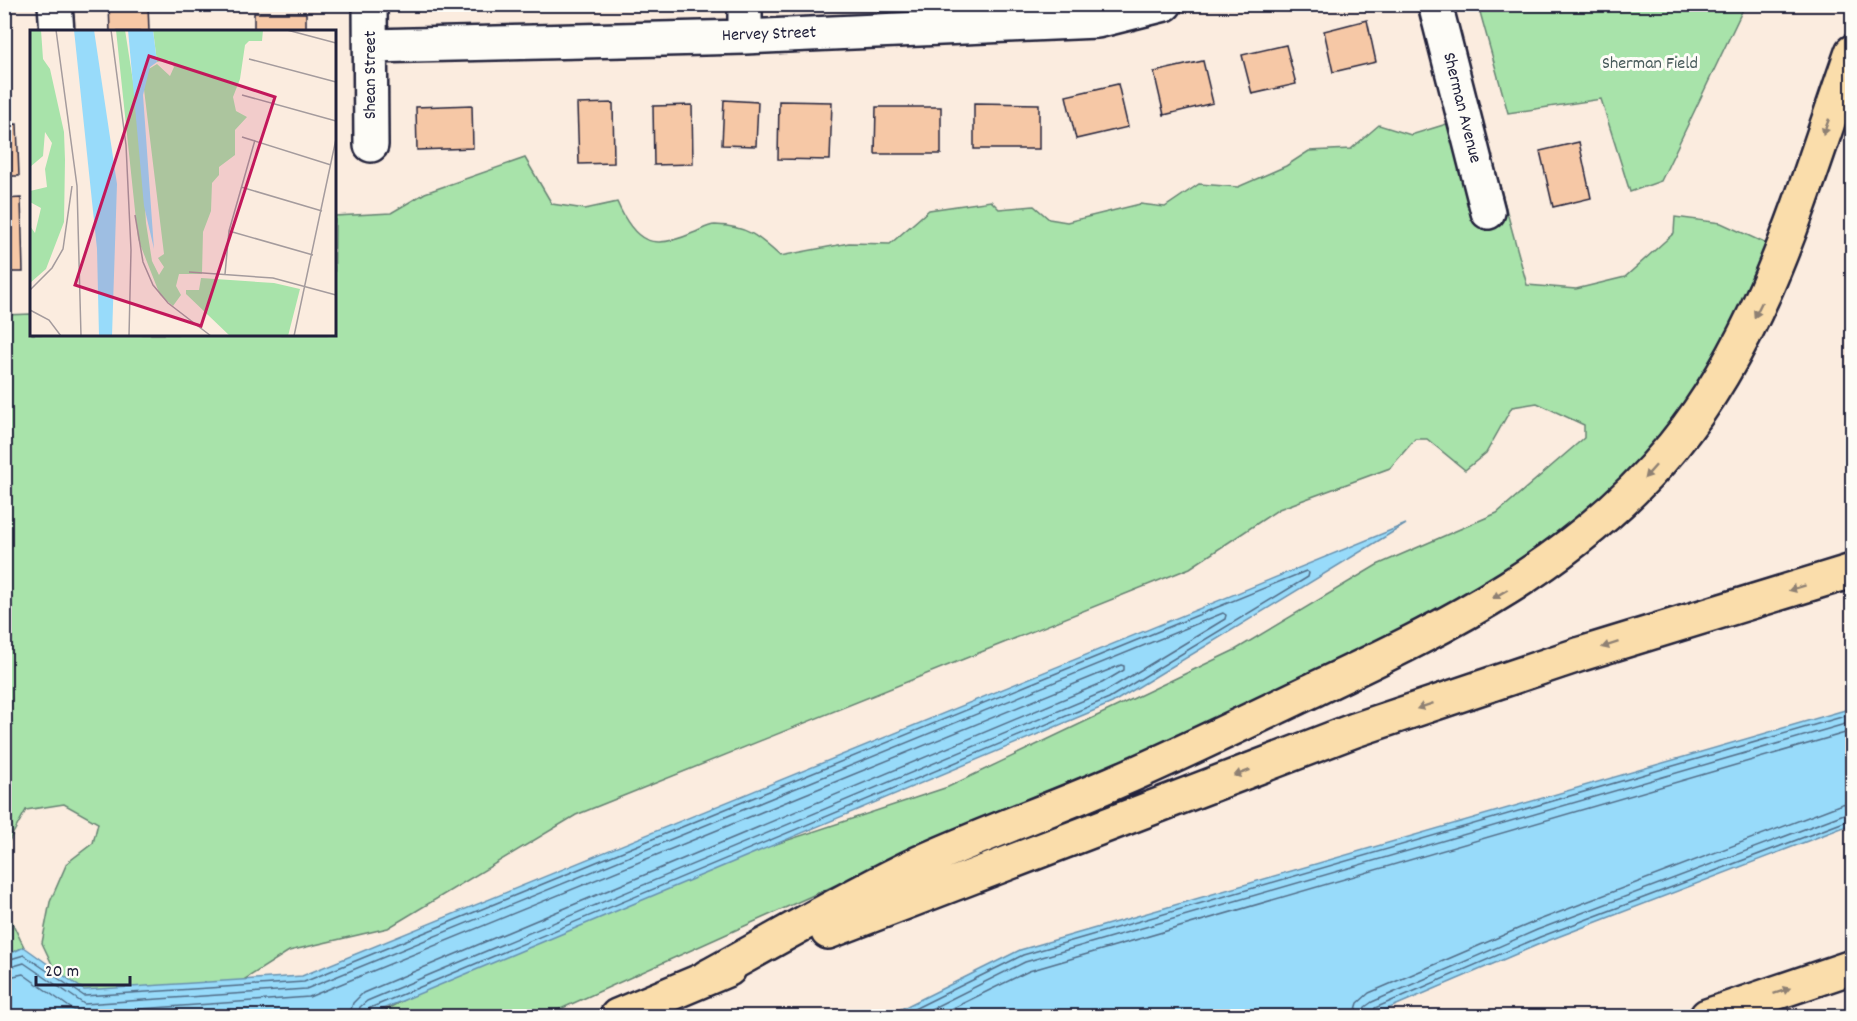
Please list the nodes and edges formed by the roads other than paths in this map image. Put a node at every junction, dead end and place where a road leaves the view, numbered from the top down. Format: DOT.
graph roads {
  1 [pos="55,4"];
  2 [pos="370,4"];
  3 [pos="745,4"];
  4 [pos="1165,4"];
  5 [pos="1435,4"];
  6 [pos="1097,13"];
  7 [pos="57,30"];
  8 [pos="746,37"];
  9 [pos="370,46"];
  10 [pos="1852,52"];
  11 [pos="371,145"];
  12 [pos="1488,212"];
  13 [pos="1852,571"];
  14 [pos="1852,967"];
  15 [pos="707,977"];
  16 [pos="617,1017"];
  17 [pos="1707,1017"];
  1 -- 7 [label="street"];
  2 -- 9 [label="street, Shean Street"];
  3 -- 8 [label="street"];
  4 -- 6 [label="street, Hervey Street"];
  5 -- 12 [label="street, Sherman Avenue"];
  6 -- 8 [label="street, Hervey Street"];
  8 -- 9 [label="street, Hervey Street"];
  9 -- 11 [label="street, Shean Street"];
  10 -- 15 [label="highway, one-way"];
  13 -- 15 [label="highway, one-way"];
  17 -- 14 [label="highway, one-way"];
  15 -- 16 [label="highway"];
}
